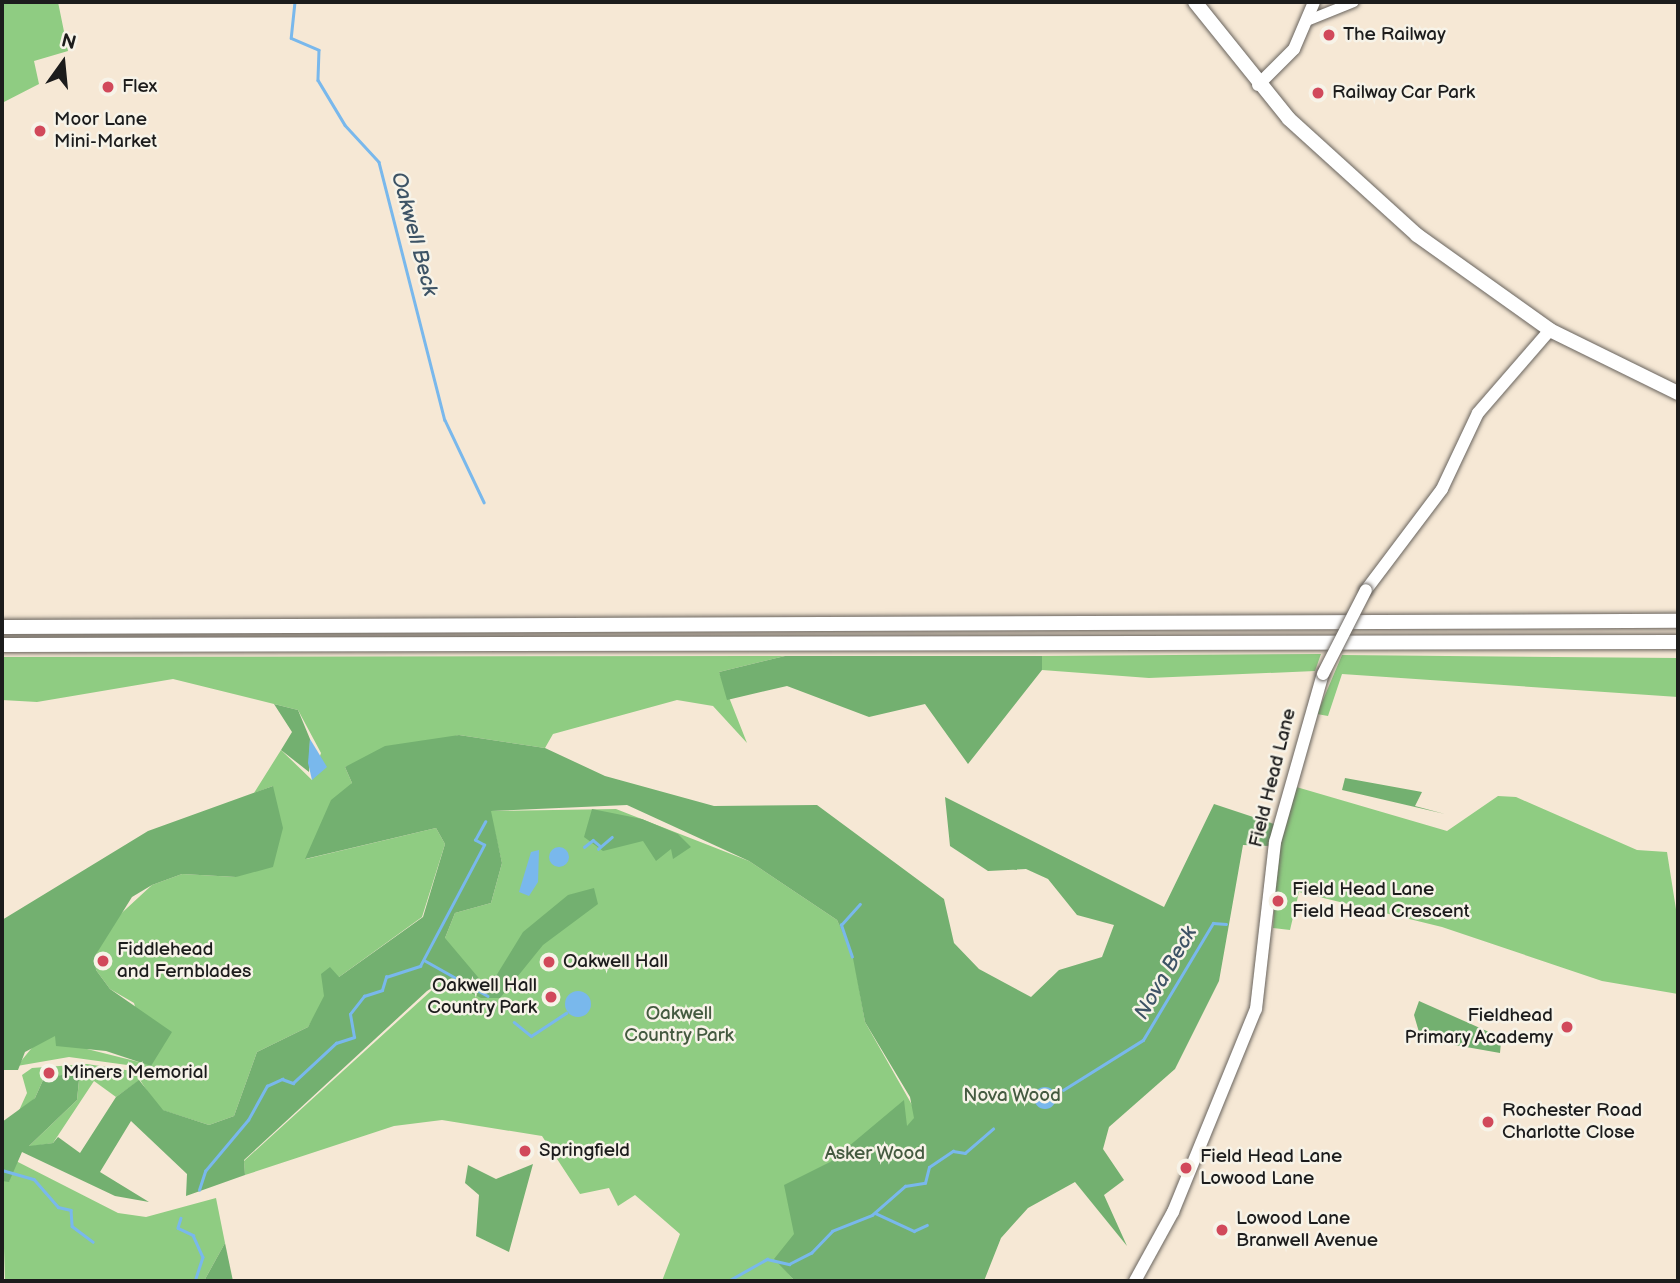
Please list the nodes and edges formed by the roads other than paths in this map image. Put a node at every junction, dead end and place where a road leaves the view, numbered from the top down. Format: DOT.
graph roads {
  1 [pos="1195,2"];
  2 [pos="1314,2"];
  3 [pos="1354,2"];
  4 [pos="1309,20"];
  5 [pos="1258,85"];
  6 [pos="1550,330"];
  7 [pos="1678,393"];
  8 [pos="1678,621"];
  9 [pos="2,627"];
  10 [pos="1678,642"];
  11 [pos="2,645"];
  12 [pos="1135,1281"];
  1 -- 5 [label="highway"];
  2 -- 4 [label="main road"];
  3 -- 4 [label="street"];
  4 -- 5 [label="main road"];
  5 -- 6 [label="highway"];
  6 -- 7 [label="highway"];
  6 -- 12 [label="main road, Field Head Lane, bridge"];
  8 -- 9 [label="highway"];
  10 -- 11 [label="highway"];
}
